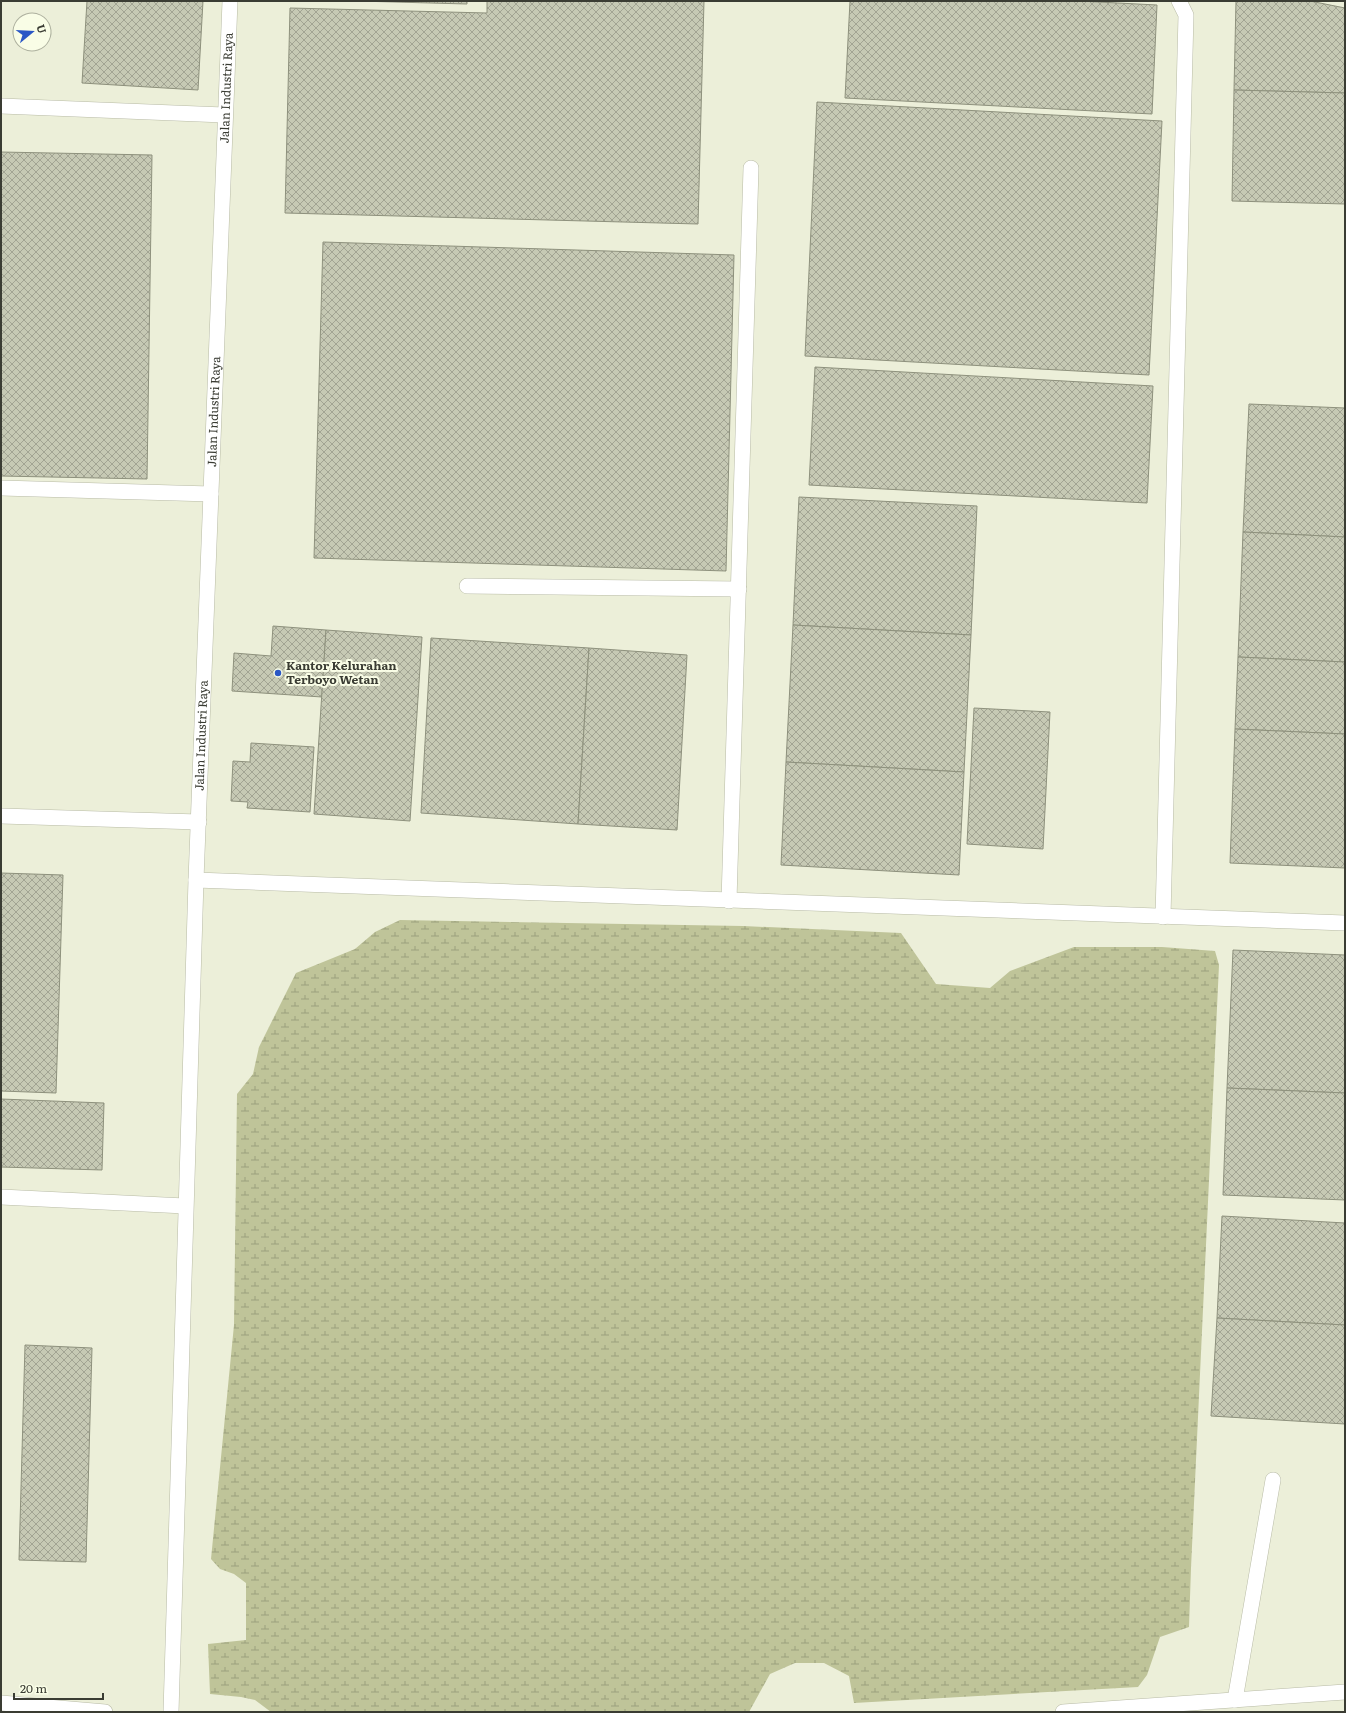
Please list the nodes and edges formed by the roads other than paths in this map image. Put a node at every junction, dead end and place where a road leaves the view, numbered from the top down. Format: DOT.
graph roads {
  1 [pos="230,1"];
  2 [pos="1179,1"];
  3 [pos="1,106"];
  4 [pos="224,115"];
  5 [pos="751,168"];
  6 [pos="1,488"];
  7 [pos="211,494"];
  8 [pos="467,586"];
  9 [pos="739,589"];
  10 [pos="1,816"];
  11 [pos="199,822"];
  12 [pos="196,880"];
  13 [pos="729,901"];
  14 [pos="1163,917"];
  15 [pos="1345,923"];
  16 [pos="1,1197"];
  17 [pos="185,1206"];
  18 [pos="1273,1480"];
  19 [pos="1345,1692"];
  20 [pos="1235,1700"];
  21 [pos="1,1703"];
  22 [pos="105,1712"];
  23 [pos="171,1712"];
  24 [pos="1063,1712"];
  1 -- 4 [label="lane, Jalan Industri Raya"];
  2 -- 14 [label="lane"];
  3 -- 4 [label="lane"];
  4 -- 7 [label="lane, Jalan Industri Raya"];
  5 -- 9 [label="lane"];
  6 -- 7 [label="lane"];
  7 -- 11 [label="lane, Jalan Industri Raya"];
  8 -- 9 [label="lane"];
  9 -- 13 [label="lane"];
  10 -- 11 [label="lane"];
  11 -- 12 [label="lane, Jalan Industri Raya"];
  12 -- 13 [label="lane"];
  12 -- 17 [label="lane, Jalan Industri Raya"];
  13 -- 14 [label="lane"];
  14 -- 15 [label="lane"];
  16 -- 17 [label="lane"];
  17 -- 23 [label="lane, Jalan Industri Raya"];
  18 -- 20 [label="lane"];
  19 -- 20 [label="lane"];
  20 -- 24 [label="lane"];
  21 -- 22 [label="lane"];
}
